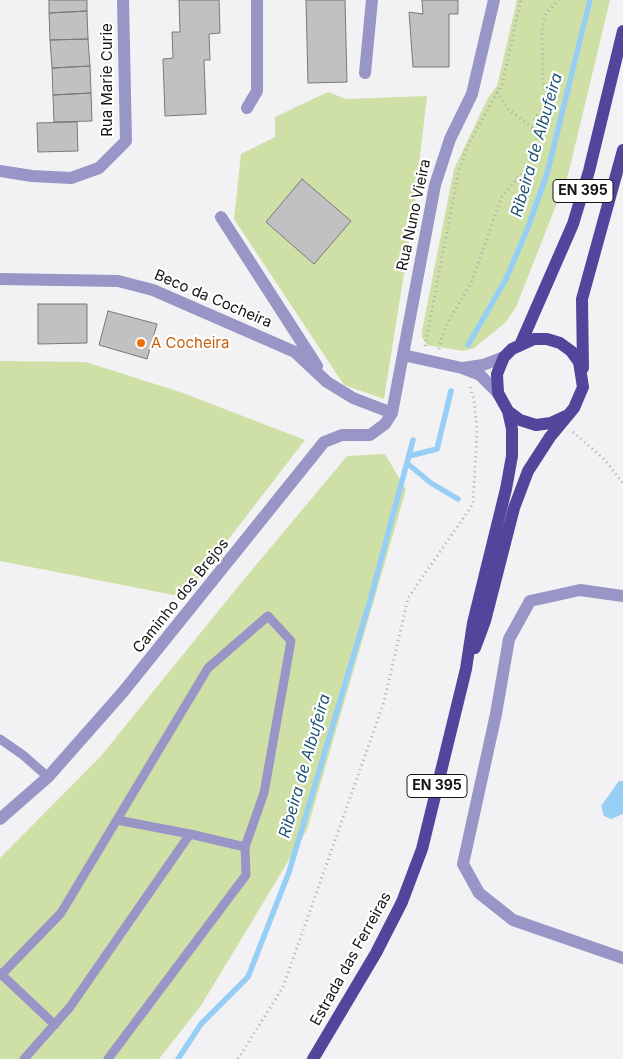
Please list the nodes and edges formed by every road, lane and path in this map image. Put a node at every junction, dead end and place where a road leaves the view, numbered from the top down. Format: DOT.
graph roads {
  1 [pos="123,0"];
  2 [pos="256,0"];
  3 [pos="372,0"];
  4 [pos="494,0"];
  5 [pos="521,0"];
  6 [pos="559,0"];
  7 [pos="623,31"];
  8 [pos="365,73"];
  9 [pos="497,92"];
  10 [pos="247,108"];
  11 [pos="533,129"];
  12 [pos="623,150"];
  13 [pos="0,171"];
  14 [pos="221,218"];
  15 [pos="0,279"];
  16 [pos="521,343"];
  17 [pos="403,355"];
  18 [pos="504,357"];
  19 [pos="422,359"];
  20 [pos="435,362"];
  21 [pos="462,368"];
  22 [pos="583,375"];
  23 [pos="327,382"];
  24 [pos="465,382"];
  25 [pos="498,393"];
  26 [pos="508,411"];
  27 [pos="392,413"];
  28 [pos="564,419"];
  29 [pos="623,483"];
  30 [pos="623,596"];
  31 [pos="466,669"];
  32 [pos="0,739"];
  33 [pos="48,778"];
  34 [pos="0,819"];
  35 [pos="118,820"];
  36 [pos="190,834"];
  37 [pos="245,847"];
  38 [pos="623,958"];
  39 [pos="1,974"];
  40 [pos="55,1025"];
  41 [pos="24,1059"];
  42 [pos="108,1059"];
  43 [pos="238,1059"];
  44 [pos="313,1059"];
  1 -- 13 [label="street, Rua Marie Curie"];
  2 -- 10 [label="street"];
  3 -- 8 [label="street"];
  4 -- 17 [label="street, Rua Nuno Vieira"];
  5 -- 9 [label="path"];
  6 -- 11 [label="path"];
  7 -- 16 [label="main road, EN 395"];
  9 -- 11 [label="path"];
  9 -- 19 [label="path"];
  11 -- 20 [label="path"];
  12 -- 22 [label="main road, EN 395"];
  14 -- 23 [label="street"];
  15 -- 23 [label="street, Beco da Cocheira"];
  16 -- 18 [label="main road, EN 395"];
  16 -- 22 [label="main road"];
  17 -- 19 [label="street"];
  17 -- 27 [label="street, Rua Nuno Vieira"];
  18 -- 21 [label="street"];
  18 -- 25 [label="main road"];
  19 -- 20 [label="street"];
  20 -- 21 [label="street"];
  21 -- 25 [label="street"];
  22 -- 28 [label="main road, EN 395"];
  23 -- 27 [label="street, Beco da Cocheira"];
  24 -- 43 [label="path"];
  25 -- 26 [label="main road, EN 395"];
  26 -- 28 [label="main road"];
  26 -- 31 [label="main road, EN 395"];
  27 -- 33 [label="street, Caminho dos Brejos"];
  28 -- 29 [label="path"];
  28 -- 31 [label="main road, EN 395"];
  30 -- 38 [label="street"];
  31 -- 44 [label="main road, Estrada das Ferreiras / EN 395"];
  32 -- 33 [label="lane"];
  33 -- 34 [label="street, Caminho dos Brejos"];
  35 -- 36 [label="lane"];
  35 -- 37 [label="lane"];
  35 -- 39 [label="lane"];
  36 -- 37 [label="lane"];
  36 -- 40 [label="lane"];
  37 -- 42 [label="lane"];
  39 -- 40 [label="lane"];
  40 -- 41 [label="lane"];
}
